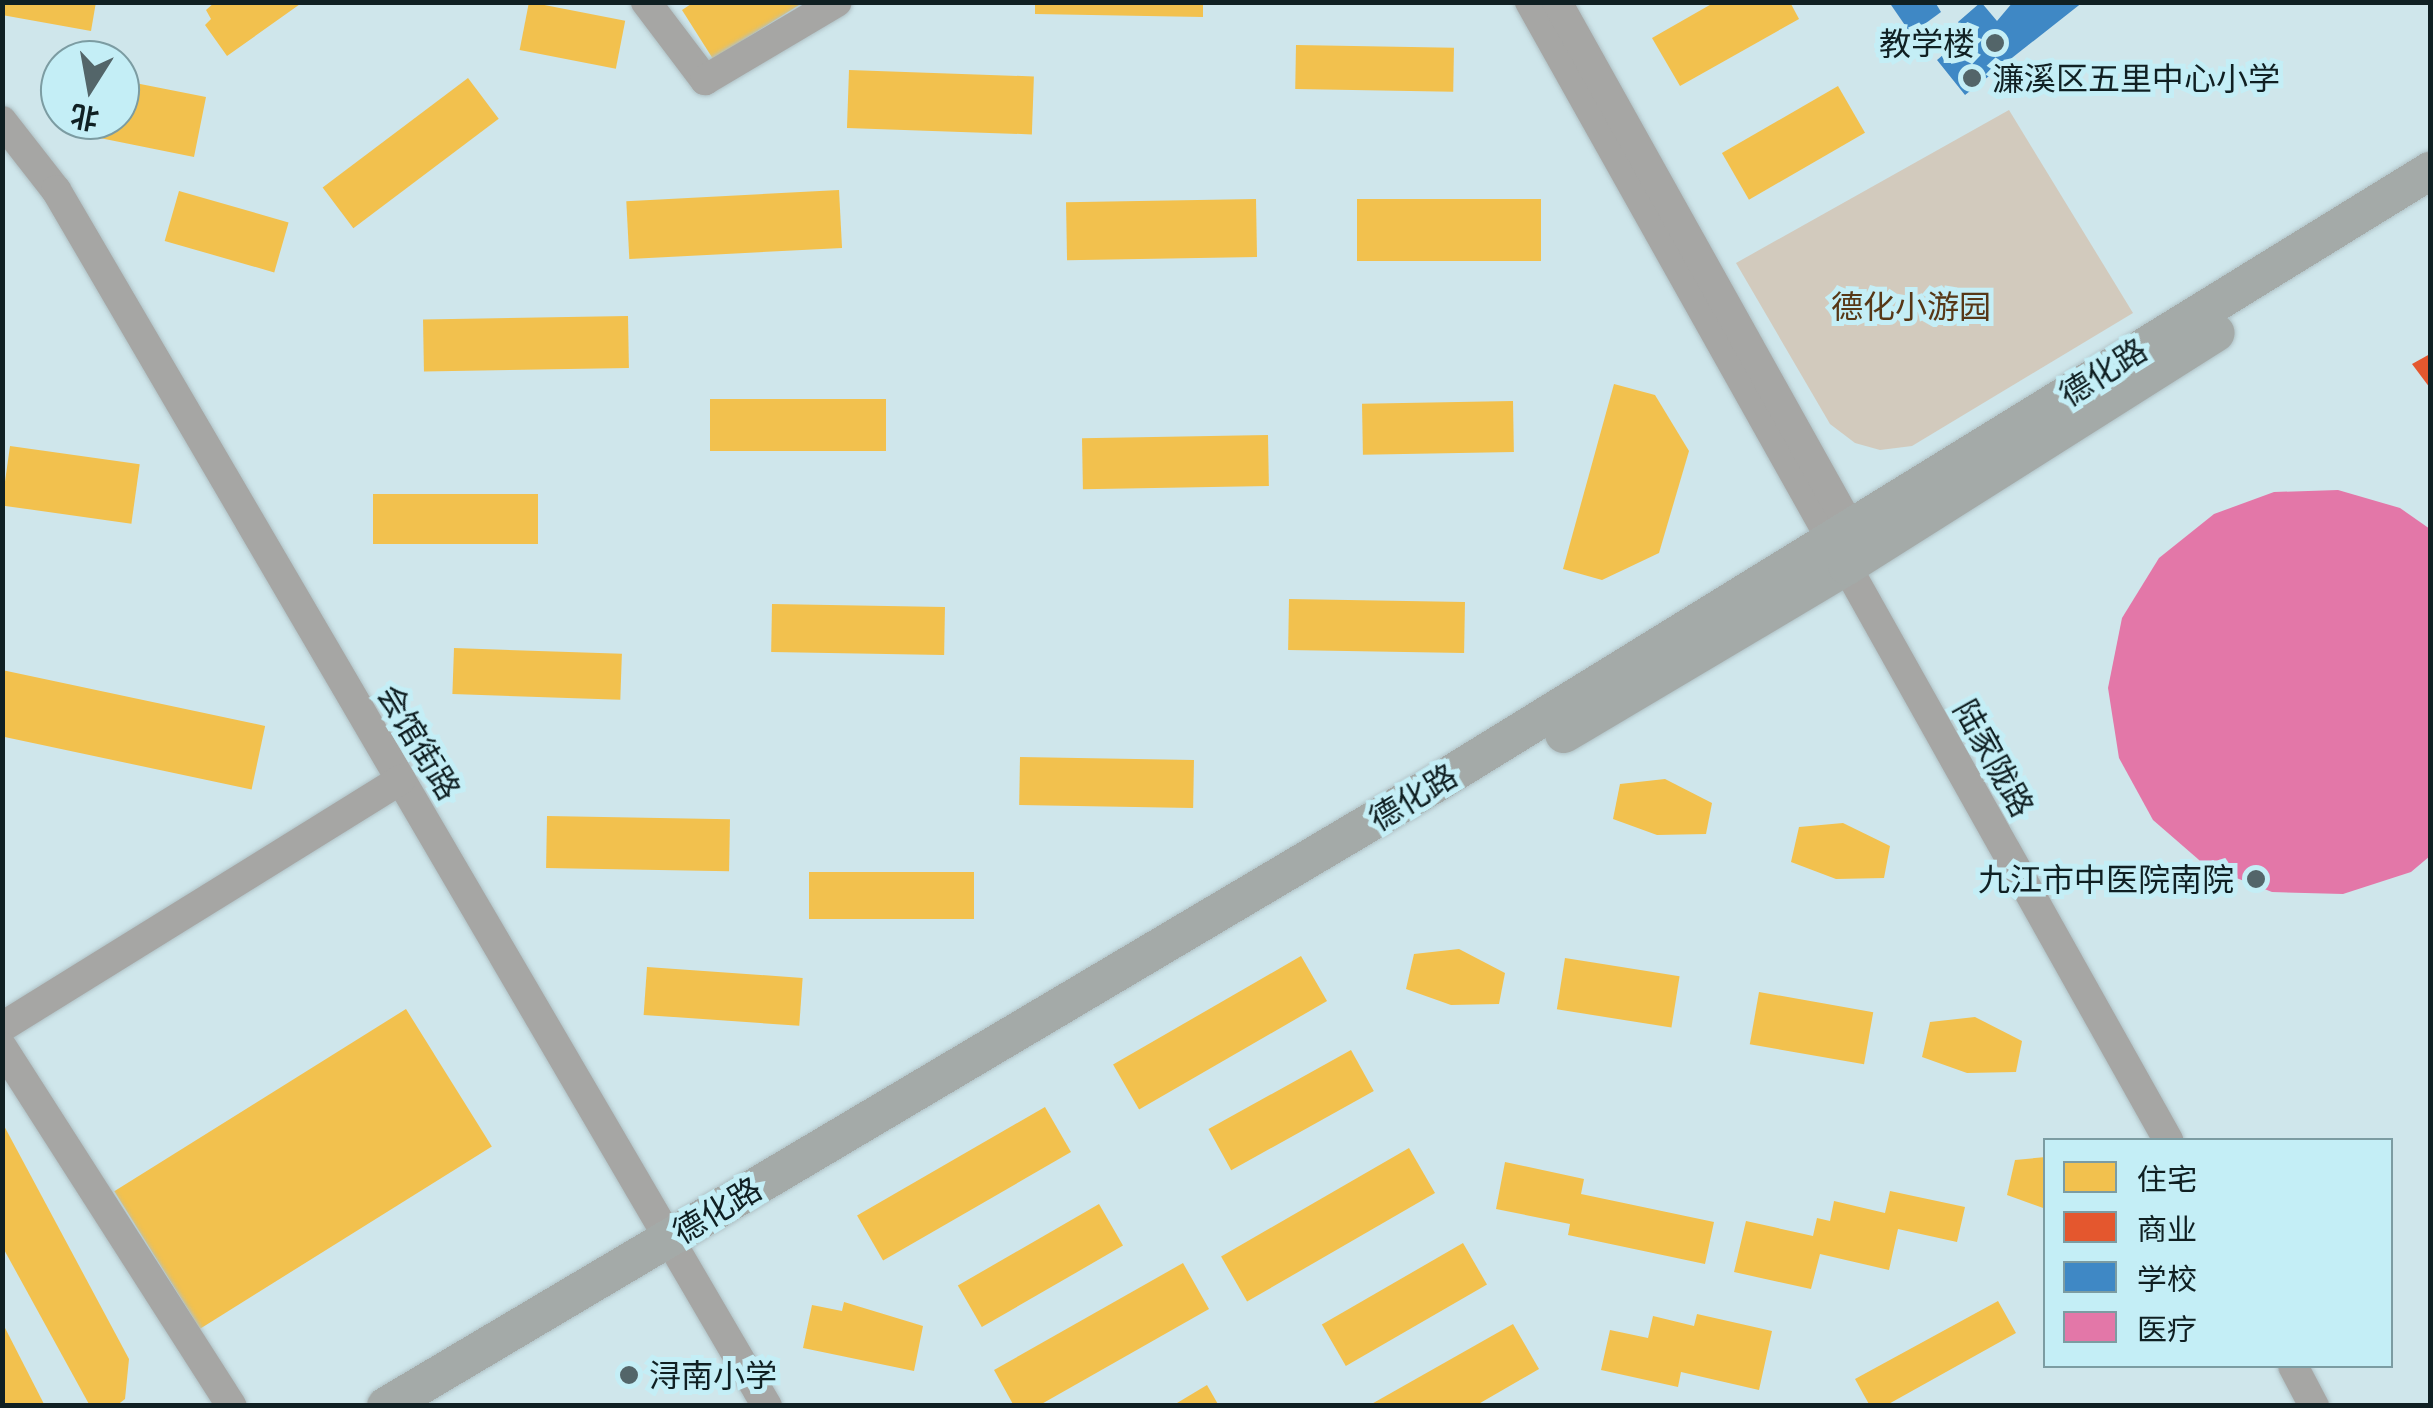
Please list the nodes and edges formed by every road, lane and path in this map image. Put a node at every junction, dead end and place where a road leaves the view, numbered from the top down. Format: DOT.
graph roads {
  1 [pos="646,2"];
  2 [pos="836,2"];
  3 [pos="1530,2"];
  4 [pos="1557,2"];
  5 [pos="2,121"];
  6 [pos="2430,171"];
  7 [pos="2430,196"];
  8 [pos="1849,546"];
  9 [pos="401,780"];
  10 [pos="2,1027"];
  11 [pos="2,1047"];
  12 [pos="2167,1138"];
  13 [pos="678,1247"];
  14 [pos="2293,1368"];
  15 [pos="232,1406"];
  16 [pos="386,1406"];
  17 [pos="436,1406"];
  18 [pos="767,1406"];
  19 [pos="2314,1406"];
  1 -- 2 [label="street"];
  3 -- 8 [label="street"];
  4 -- 8 [label="street"];
  5 -- 9 [label="street, 会馆街路"];
  6 -- 8 [label="main road, 德化路"];
  7 -- 8 [label="main road, 德化路"];
  8 -- 12 [label="street, 陆家陇路"];
  8 -- 13 [label="main road, 德化路"];
  9 -- 10 [label="street"];
  9 -- 13 [label="street, 会馆街路"];
  11 -- 15 [label="street"];
  13 -- 16 [label="main road, 德化路"];
  13 -- 17 [label="main road, 德化路"];
  13 -- 18 [label="street, 会馆街路"];
  14 -- 19 [label="street"];
}
